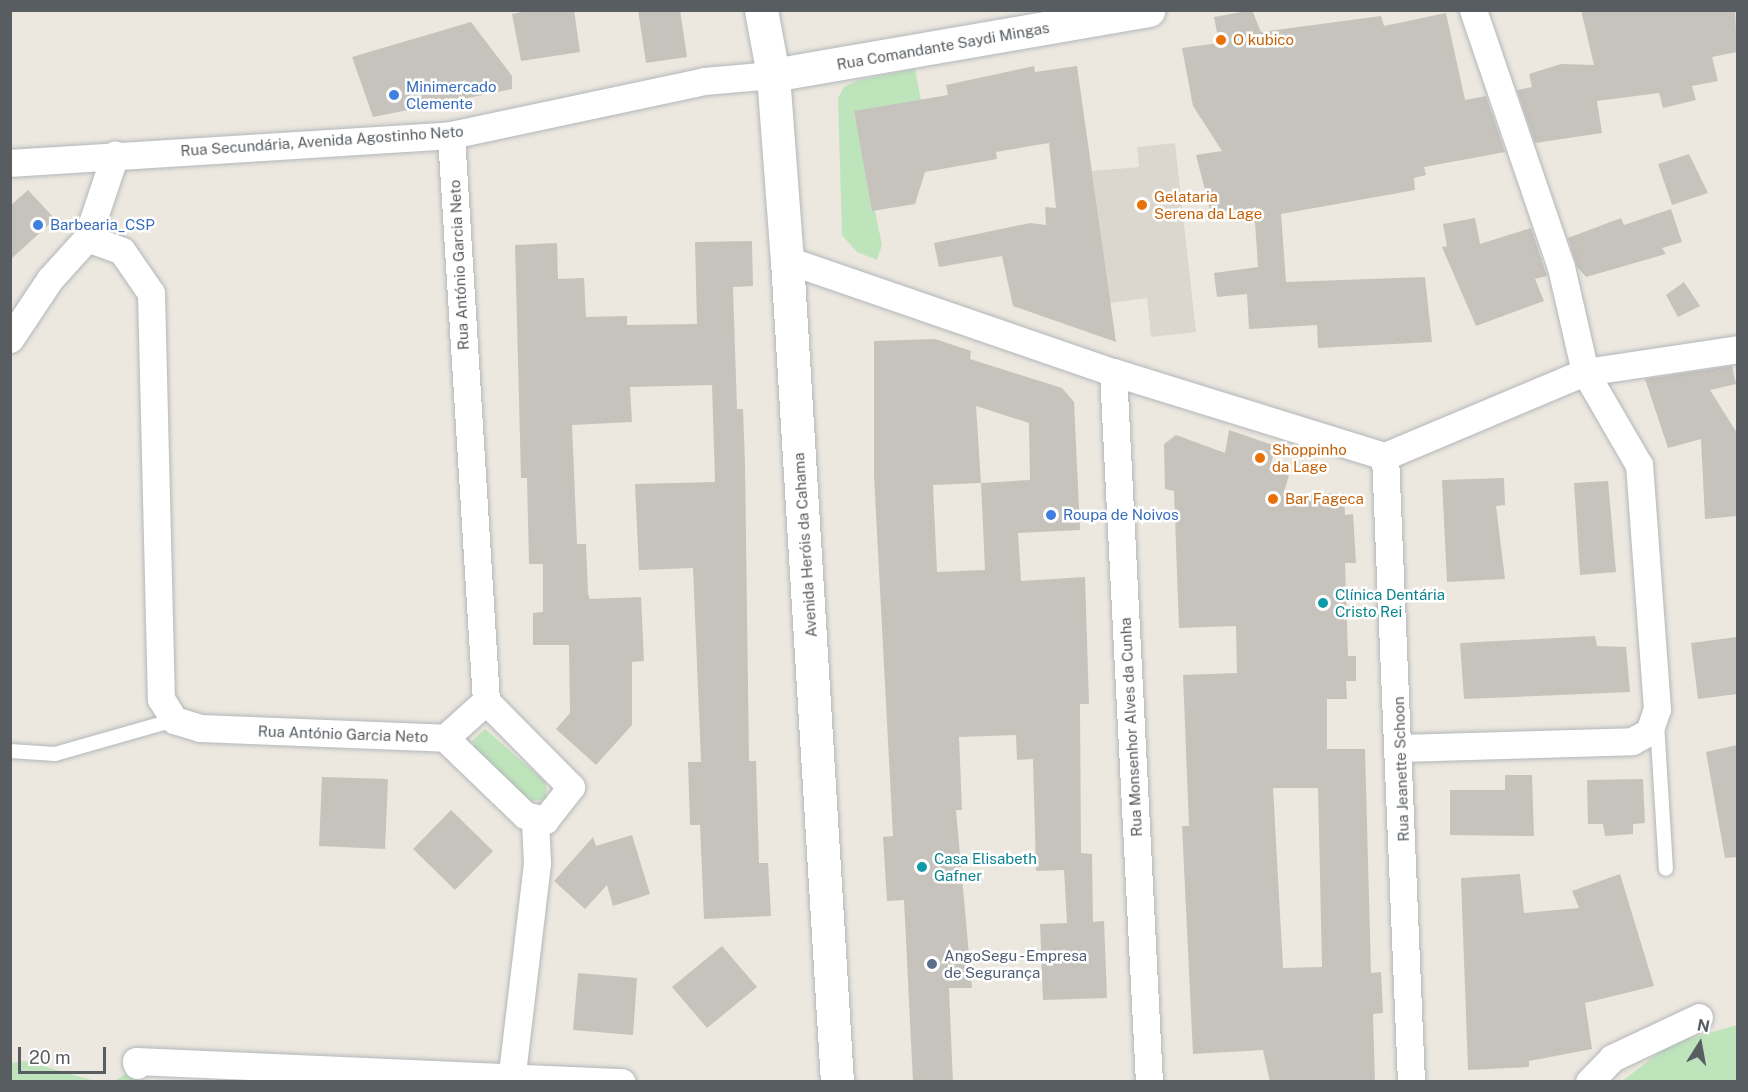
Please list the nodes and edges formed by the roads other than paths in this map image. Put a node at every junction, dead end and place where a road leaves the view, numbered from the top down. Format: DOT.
graph roads {
  1 [pos="761,10"];
  2 [pos="1148,10"];
  3 [pos="1473,10"];
  4 [pos="772,75"];
  5 [pos="451,135"];
  6 [pos="115,155"];
  7 [pos="10,163"];
  8 [pos="87,238"];
  9 [pos="787,260"];
  10 [pos="10,339"];
  11 [pos="1737,349"];
  12 [pos="1113,372"];
  13 [pos="1585,372"];
  14 [pos="1385,456"];
  15 [pos="486,700"];
  16 [pos="1657,709"];
  17 [pos="174,720"];
  18 [pos="445,738"];
  19 [pos="1401,748"];
  20 [pos="10,751"];
  21 [pos="535,822"];
  22 [pos="1666,869"];
  23 [pos="1699,1017"];
  24 [pos="137,1065"];
  25 [pos="512,1074"];
  26 [pos="622,1082"];
  27 [pos="837,1082"];
  28 [pos="1149,1082"];
  29 [pos="1411,1082"];
  30 [pos="1589,1082"];
  1 -- 4 [label="street, Avenida Heróis da Cahama"];
  2 -- 4 [label="street, Rua Comandante Saydi Mingas"];
  3 -- 13 [label="street"];
  4 -- 5 [label="street, Rua Secundária, Avenida Agostinho Neto"];
  4 -- 9 [label="street, Avenida Heróis da Cahama"];
  5 -- 6 [label="street, Rua Secundária, Avenida Agostinho Neto"];
  5 -- 15 [label="street, Rua António Garcia Neto"];
  6 -- 7 [label="street, Rua Secundária, Avenida Agostinho Neto"];
  6 -- 8 [label="street"];
  8 -- 10 [label="street"];
  8 -- 17 [label="street"];
  9 -- 12 [label="street"];
  9 -- 27 [label="street, Avenida Heróis da Cahama"];
  11 -- 13 [label="street"];
  12 -- 14 [label="street"];
  12 -- 28 [label="street, Rua Monsenhor Alves da Cunha"];
  13 -- 14 [label="street"];
  13 -- 16 [label="street"];
  14 -- 19 [label="street, Rua Jeanette Schoon"];
  15 -- 18 [label="street, Rua António Garcia Neto"];
  15 -- 21 [label="street"];
  16 -- 19 [label="street"];
  16 -- 22 [label="lane"];
  17 -- 18 [label="street, Rua António Garcia Neto"];
  17 -- 20 [label="lane"];
  18 -- 21 [label="street"];
  19 -- 29 [label="street, Rua Jeanette Schoon"];
  21 -- 25 [label="street"];
  23 -- 30 [label="street"];
  24 -- 25 [label="street"];
  25 -- 26 [label="street"];
}
